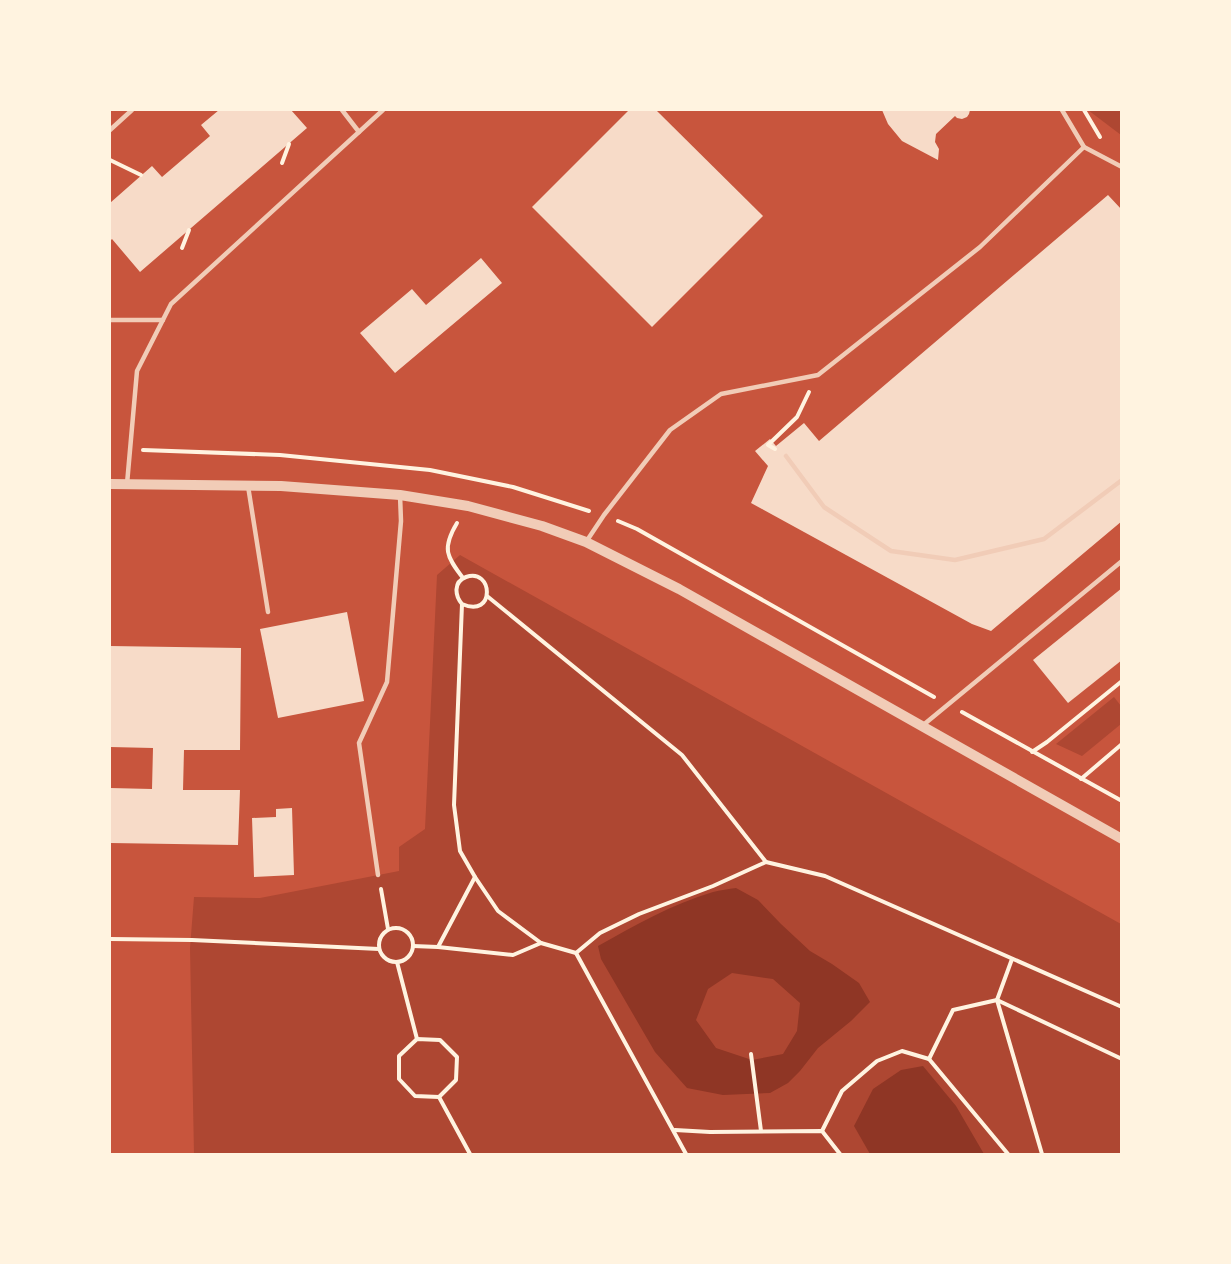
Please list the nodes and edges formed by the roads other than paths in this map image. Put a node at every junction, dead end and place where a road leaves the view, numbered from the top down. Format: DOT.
graph roads {
  1 [pos="132,110"];
  2 [pos="342,110"];
  3 [pos="383,110"];
  4 [pos="1062,110"];
  5 [pos="110,130"];
  6 [pos="359,132"];
  7 [pos="1084,147"];
  8 [pos="1122,167"];
  9 [pos="110,320"];
  10 [pos="162,320"];
  11 [pos="786,456"];
  12 [pos="1122,480"];
  13 [pos="110,484"];
  14 [pos="128,484"];
  15 [pos="248,486"];
  16 [pos="400,495"];
  17 [pos="586,542"];
  18 [pos="1122,561"];
  19 [pos="268,612"];
  20 [pos="922,726"];
  21 [pos="1122,839"];
  22 [pos="378,875"];
  1 -- 5 [label="lane"];
  2 -- 6 [label="lane"];
  3 -- 6 [label="lane"];
  4 -- 7 [label="lane"];
  6 -- 10 [label="lane"];
  7 -- 8 [label="lane"];
  7 -- 17 [label="lane"];
  9 -- 10 [label="lane"];
  10 -- 14 [label="lane"];
  11 -- 12 [label="lane"];
  13 -- 14 [label="street"];
  14 -- 15 [label="street"];
  15 -- 16 [label="street"];
  15 -- 19 [label="lane"];
  16 -- 17 [label="street"];
  16 -- 22 [label="lane"];
  17 -- 20 [label="street"];
  18 -- 20 [label="lane"];
  20 -- 21 [label="street"];
}
